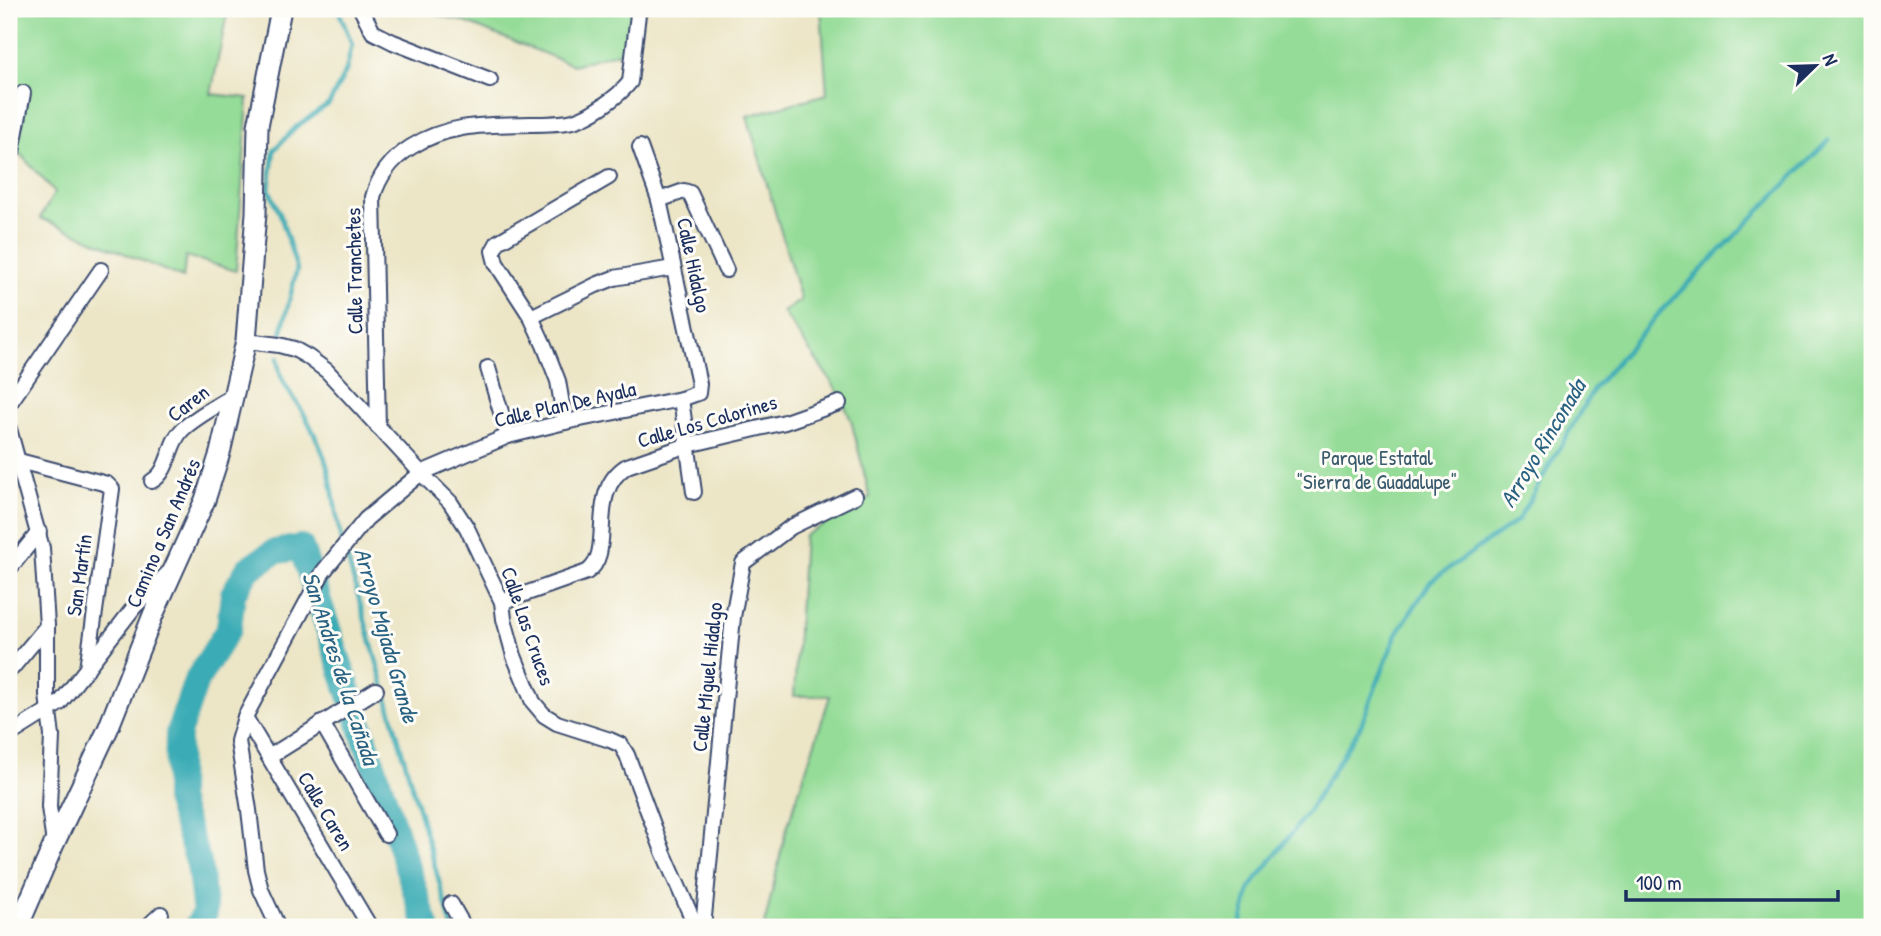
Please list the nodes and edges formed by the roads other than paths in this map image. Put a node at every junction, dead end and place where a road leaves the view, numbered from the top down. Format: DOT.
graph roads {
  1 [pos="281,9"];
  2 [pos="361,9"];
  3 [pos="641,9"];
  4 [pos="490,80"];
  5 [pos="23,93"];
  6 [pos="640,147"];
  7 [pos="9,159"];
  8 [pos="609,177"];
  9 [pos="659,200"];
  10 [pos="673,268"];
  11 [pos="101,270"];
  12 [pos="726,270"];
  13 [pos="531,317"];
  14 [pos="246,341"];
  15 [pos="488,368"];
  16 [pos="698,393"];
  17 [pos="233,396"];
  18 [pos="681,400"];
  19 [pos="839,402"];
  20 [pos="9,404"];
  21 [pos="565,422"];
  22 [pos="378,427"];
  23 [pos="9,429"];
  24 [pos="508,436"];
  25 [pos="688,445"];
  26 [pos="19,461"];
  27 [pos="421,473"];
  28 [pos="152,481"];
  29 [pos="694,492"];
  30 [pos="855,496"];
  31 [pos="39,532"];
  32 [pos="174,567"];
  33 [pos="9,569"];
  34 [pos="502,602"];
  35 [pos="47,626"];
  36 [pos="88,669"];
  37 [pos="9,670"];
  38 [pos="376,690"];
  39 [pos="49,711"];
  40 [pos="245,717"];
  41 [pos="322,723"];
  42 [pos="9,736"];
  43 [pos="269,757"];
  44 [pos="386,834"];
  45 [pos="54,844"];
  46 [pos="451,904"];
  47 [pos="160,915"];
  48 [pos="18,927"];
  49 [pos="147,927"];
  50 [pos="278,927"];
  51 [pos="370,927"];
  52 [pos="464,927"];
  53 [pos="696,927"];
  54 [pos="703,927"];
  1 -- 14 [label="street, Camino a San Andrés"];
  2 -- 4 [label="street"];
  3 -- 22 [label="street, Calle Tranchetes"];
  5 -- 7 [label="street"];
  6 -- 9 [label="street, Calle Hidalgo"];
  8 -- 13 [label="street"];
  9 -- 10 [label="street, Calle Hidalgo"];
  9 -- 12 [label="street"];
  10 -- 13 [label="street"];
  10 -- 16 [label="street, Calle Hidalgo"];
  11 -- 20 [label="street"];
  13 -- 21 [label="street"];
  14 -- 17 [label="street, Camino a San Andrés"];
  14 -- 22 [label="street, Calle Las Cruces"];
  15 -- 24 [label="street"];
  16 -- 18 [label="street, Calle Plan De Ayala"];
  17 -- 28 [label="street, Caren"];
  17 -- 32 [label="street, Camino a San Andrés"];
  18 -- 21 [label="street, Calle Plan De Ayala"];
  18 -- 25 [label="street"];
  19 -- 25 [label="street, Calle Los Colorines"];
  21 -- 24 [label="street, Calle Plan De Ayala"];
  22 -- 27 [label="street, Calle Las Cruces"];
  23 -- 26 [label="street"];
  24 -- 27 [label="street, Calle Plan De Ayala"];
  25 -- 29 [label="street"];
  25 -- 34 [label="street, Calle Los Colorines"];
  26 -- 31 [label="street"];
  26 -- 36 [label="street, San Martín"];
  27 -- 34 [label="street, Calle Las Cruces"];
  27 -- 40 [label="street, Calle Plan De Ayala"];
  30 -- 54 [label="street, Calle Miguel Hidalgo"];
  31 -- 33 [label="street"];
  31 -- 35 [label="street"];
  32 -- 36 [label="street"];
  32 -- 45 [label="street, Camino a San Andrés"];
  34 -- 53 [label="street, Calle Las Cruces"];
  35 -- 37 [label="street"];
  35 -- 39 [label="street"];
  36 -- 39 [label="street"];
  38 -- 41 [label="street"];
  39 -- 42 [label="street"];
  39 -- 45 [label="street"];
  40 -- 43 [label="street, Calle Caren"];
  40 -- 50 [label="street, Calle Plan De Ayala"];
  41 -- 43 [label="street"];
  41 -- 44 [label="street"];
  43 -- 51 [label="street, Calle Caren"];
  45 -- 48 [label="street, Camino a San Andrés"];
  46 -- 52 [label="street"];
  47 -- 49 [label="street"];
}
